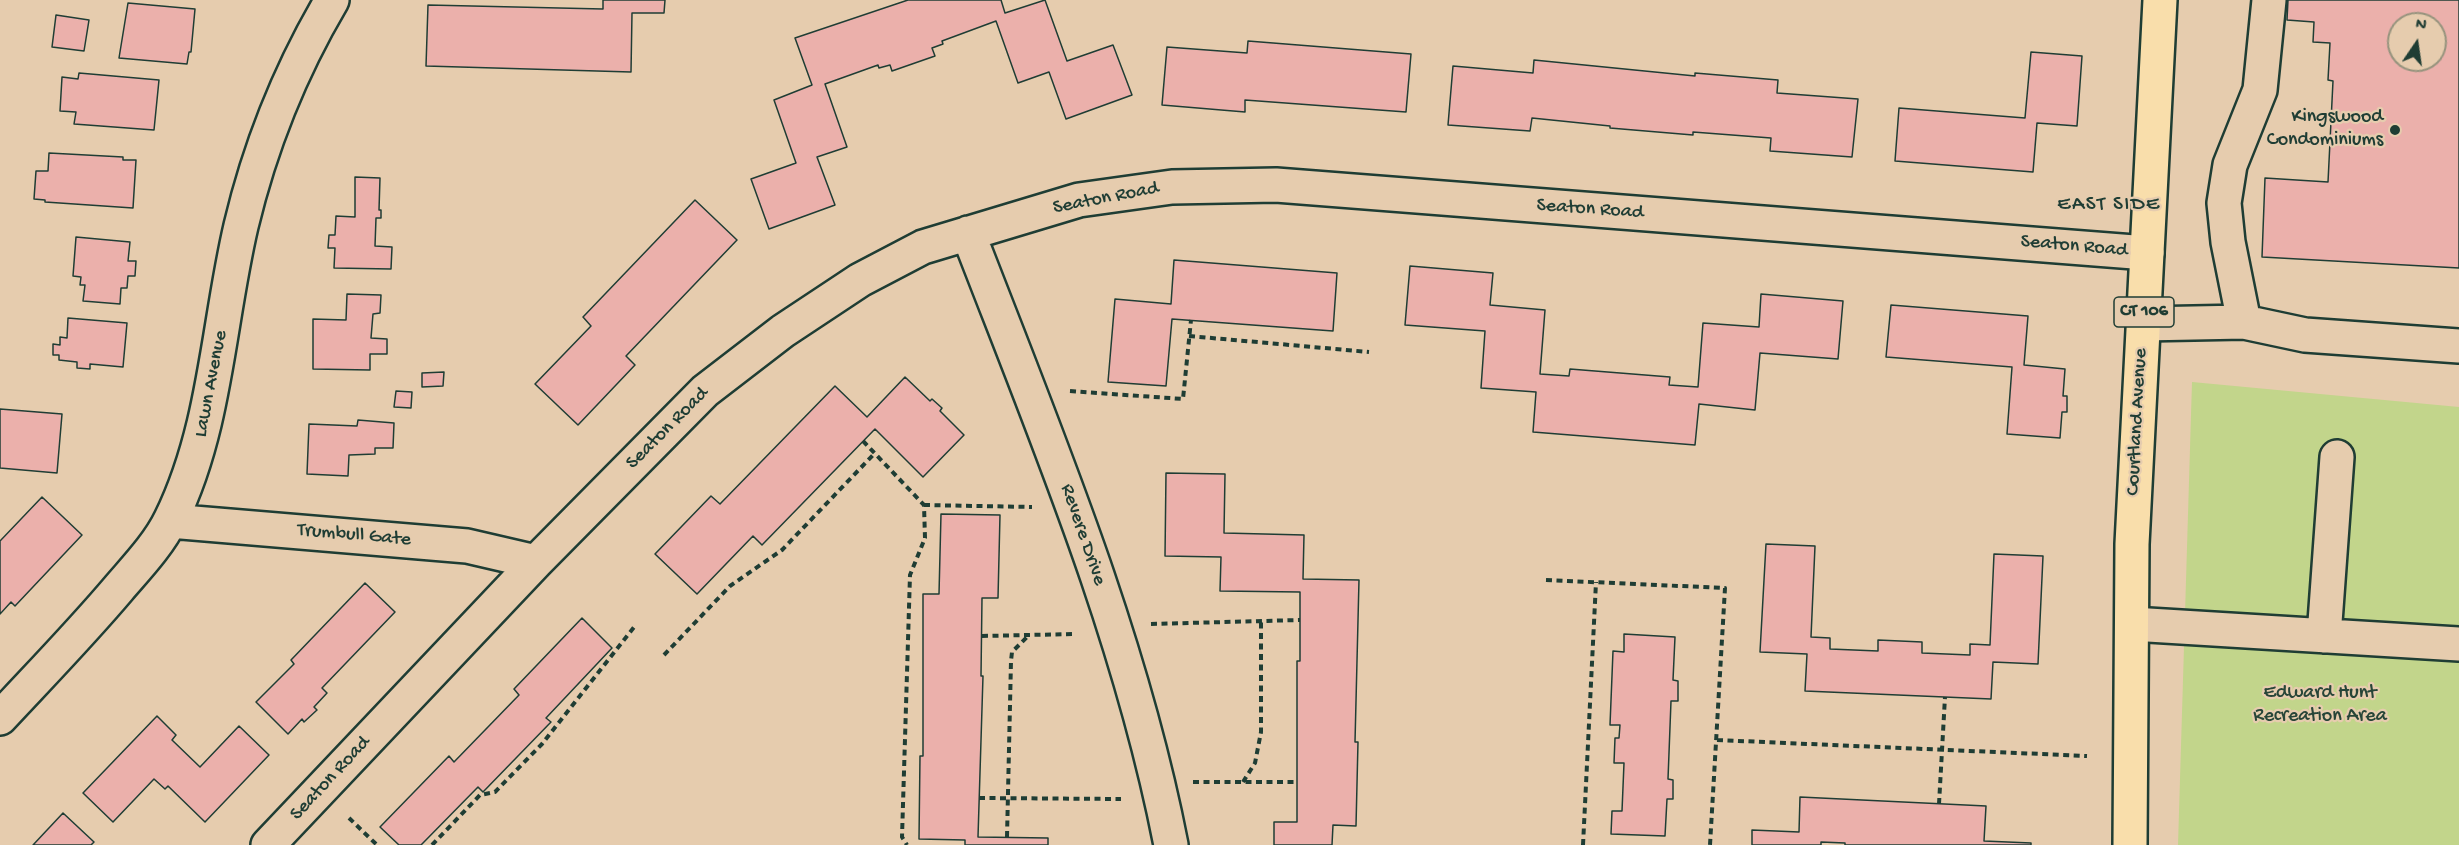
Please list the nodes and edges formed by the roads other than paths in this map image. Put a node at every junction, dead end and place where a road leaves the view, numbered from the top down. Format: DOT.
graph roads {
  1 [pos="332,0"];
  2 [pos="2160,0"];
  3 [pos="2269,0"];
  4 [pos="968,233"];
  5 [pos="2147,253"];
  6 [pos="2244,322"];
  7 [pos="2143,324"];
  8 [pos="2459,346"];
  9 [pos="2337,457"];
  10 [pos="170,521"];
  11 [pos="536,562"];
  12 [pos="2132,624"];
  13 [pos="2324,636"];
  14 [pos="2459,645"];
  15 [pos="0,718"];
  16 [pos="268,845"];
  17 [pos="1171,845"];
  18 [pos="2130,845"];
  1 -- 10 [label="street, Lawn Avenue"];
  2 -- 5 [label="main road, Courtland Avenue / CT 106"];
  3 -- 6 [label="street"];
  4 -- 5 [label="street, Seaton Road"];
  4 -- 11 [label="street, Seaton Road"];
  4 -- 17 [label="street, Revere Drive"];
  5 -- 7 [label="main road, Courtland Avenue / CT 106"];
  6 -- 7 [label="street"];
  6 -- 8 [label="street"];
  7 -- 12 [label="main road, Courtland Avenue / CT 106"];
  9 -- 13 [label="street"];
  10 -- 11 [label="street, Trumbull Gate"];
  10 -- 15 [label="street, Lawn Avenue"];
  11 -- 16 [label="street, Seaton Road"];
  12 -- 13 [label="street"];
  12 -- 18 [label="main road, Courtland Avenue / CT 106"];
  13 -- 14 [label="street"];
}
